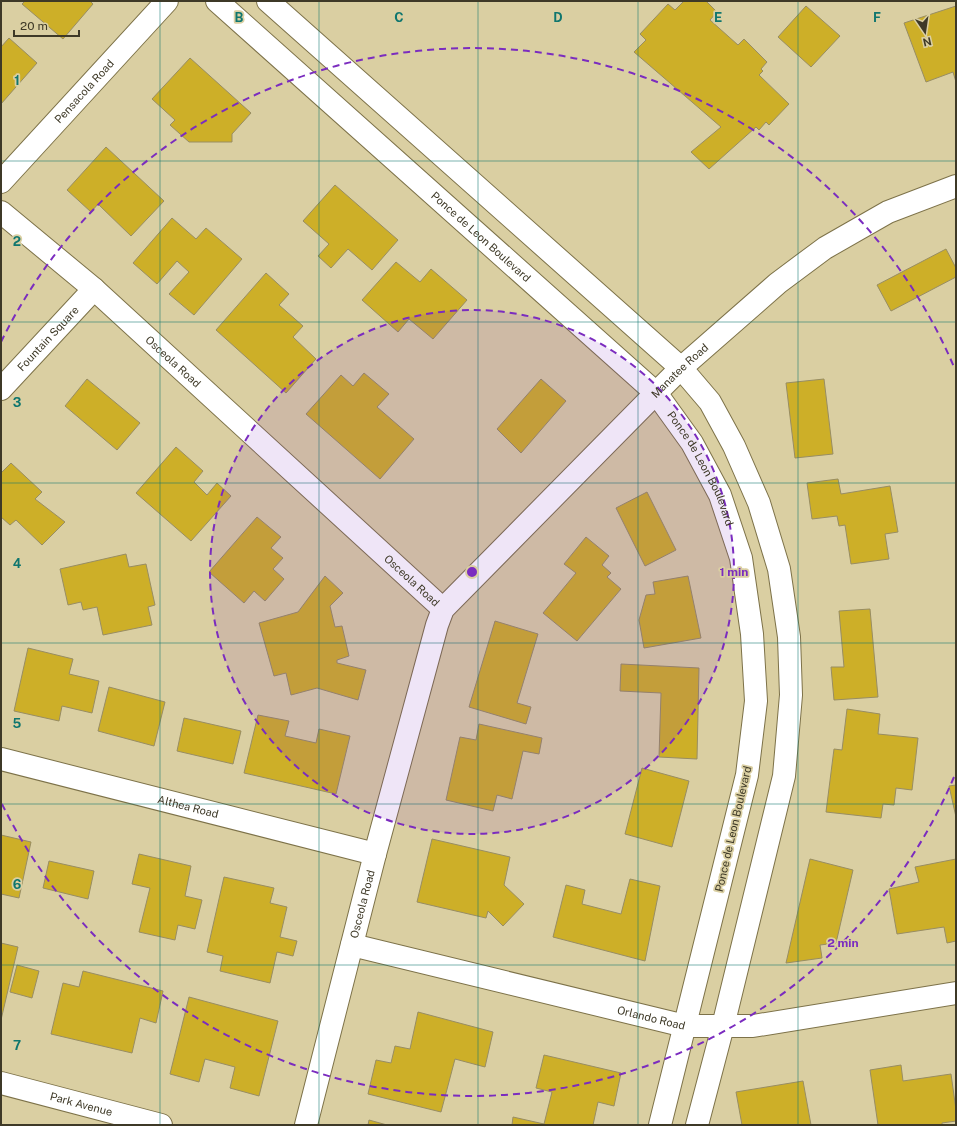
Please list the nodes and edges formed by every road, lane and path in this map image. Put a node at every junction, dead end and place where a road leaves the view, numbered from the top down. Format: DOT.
graph roads {
  1 [pos="168,1"];
  2 [pos="217,1"];
  3 [pos="268,1"];
  4 [pos="1,182"];
  5 [pos="956,186"];
  6 [pos="1,212"];
  7 [pos="94,289"];
  8 [pos="681,368"];
  9 [pos="1,388"];
  10 [pos="656,393"];
  11 [pos="443,609"];
  12 [pos="1,759"];
  13 [pos="375,854"];
  14 [pos="352,945"];
  15 [pos="956,993"];
  16 [pos="685,1026"];
  17 [pos="723,1026"];
  18 [pos="1,1083"];
  19 [pos="161,1125"];
  20 [pos="306,1125"];
  21 [pos="660,1125"];
  22 [pos="697,1125"];
  1 -- 4 [label="street, Pensacola Road"];
  2 -- 10 [label="street, Ponce de Leon Boulevard"];
  3 -- 8 [label="street"];
  5 -- 8 [label="street, Manatee Road"];
  6 -- 7 [label="street, Osceola Road"];
  7 -- 9 [label="street, Fountain Square"];
  7 -- 11 [label="street, Osceola Road"];
  8 -- 10 [label="street, Manatee Road"];
  8 -- 17 [label="street"];
  10 -- 11 [label="street, Manatee Road"];
  10 -- 16 [label="street, Ponce de Leon Boulevard"];
  11 -- 13 [label="street, Osceola Road"];
  12 -- 13 [label="street, Althea Road"];
  13 -- 14 [label="street, Osceola Road"];
  14 -- 16 [label="street, Orlando Road"];
  14 -- 20 [label="street, Osceola Road"];
  15 -- 17 [label="street, Orlando Road"];
  16 -- 17 [label="street, Orlando Road"];
  16 -- 21 [label="street, Ponce de Leon Boulevard"];
  17 -- 22 [label="street"];
  18 -- 19 [label="street, Park Avenue"];
}
